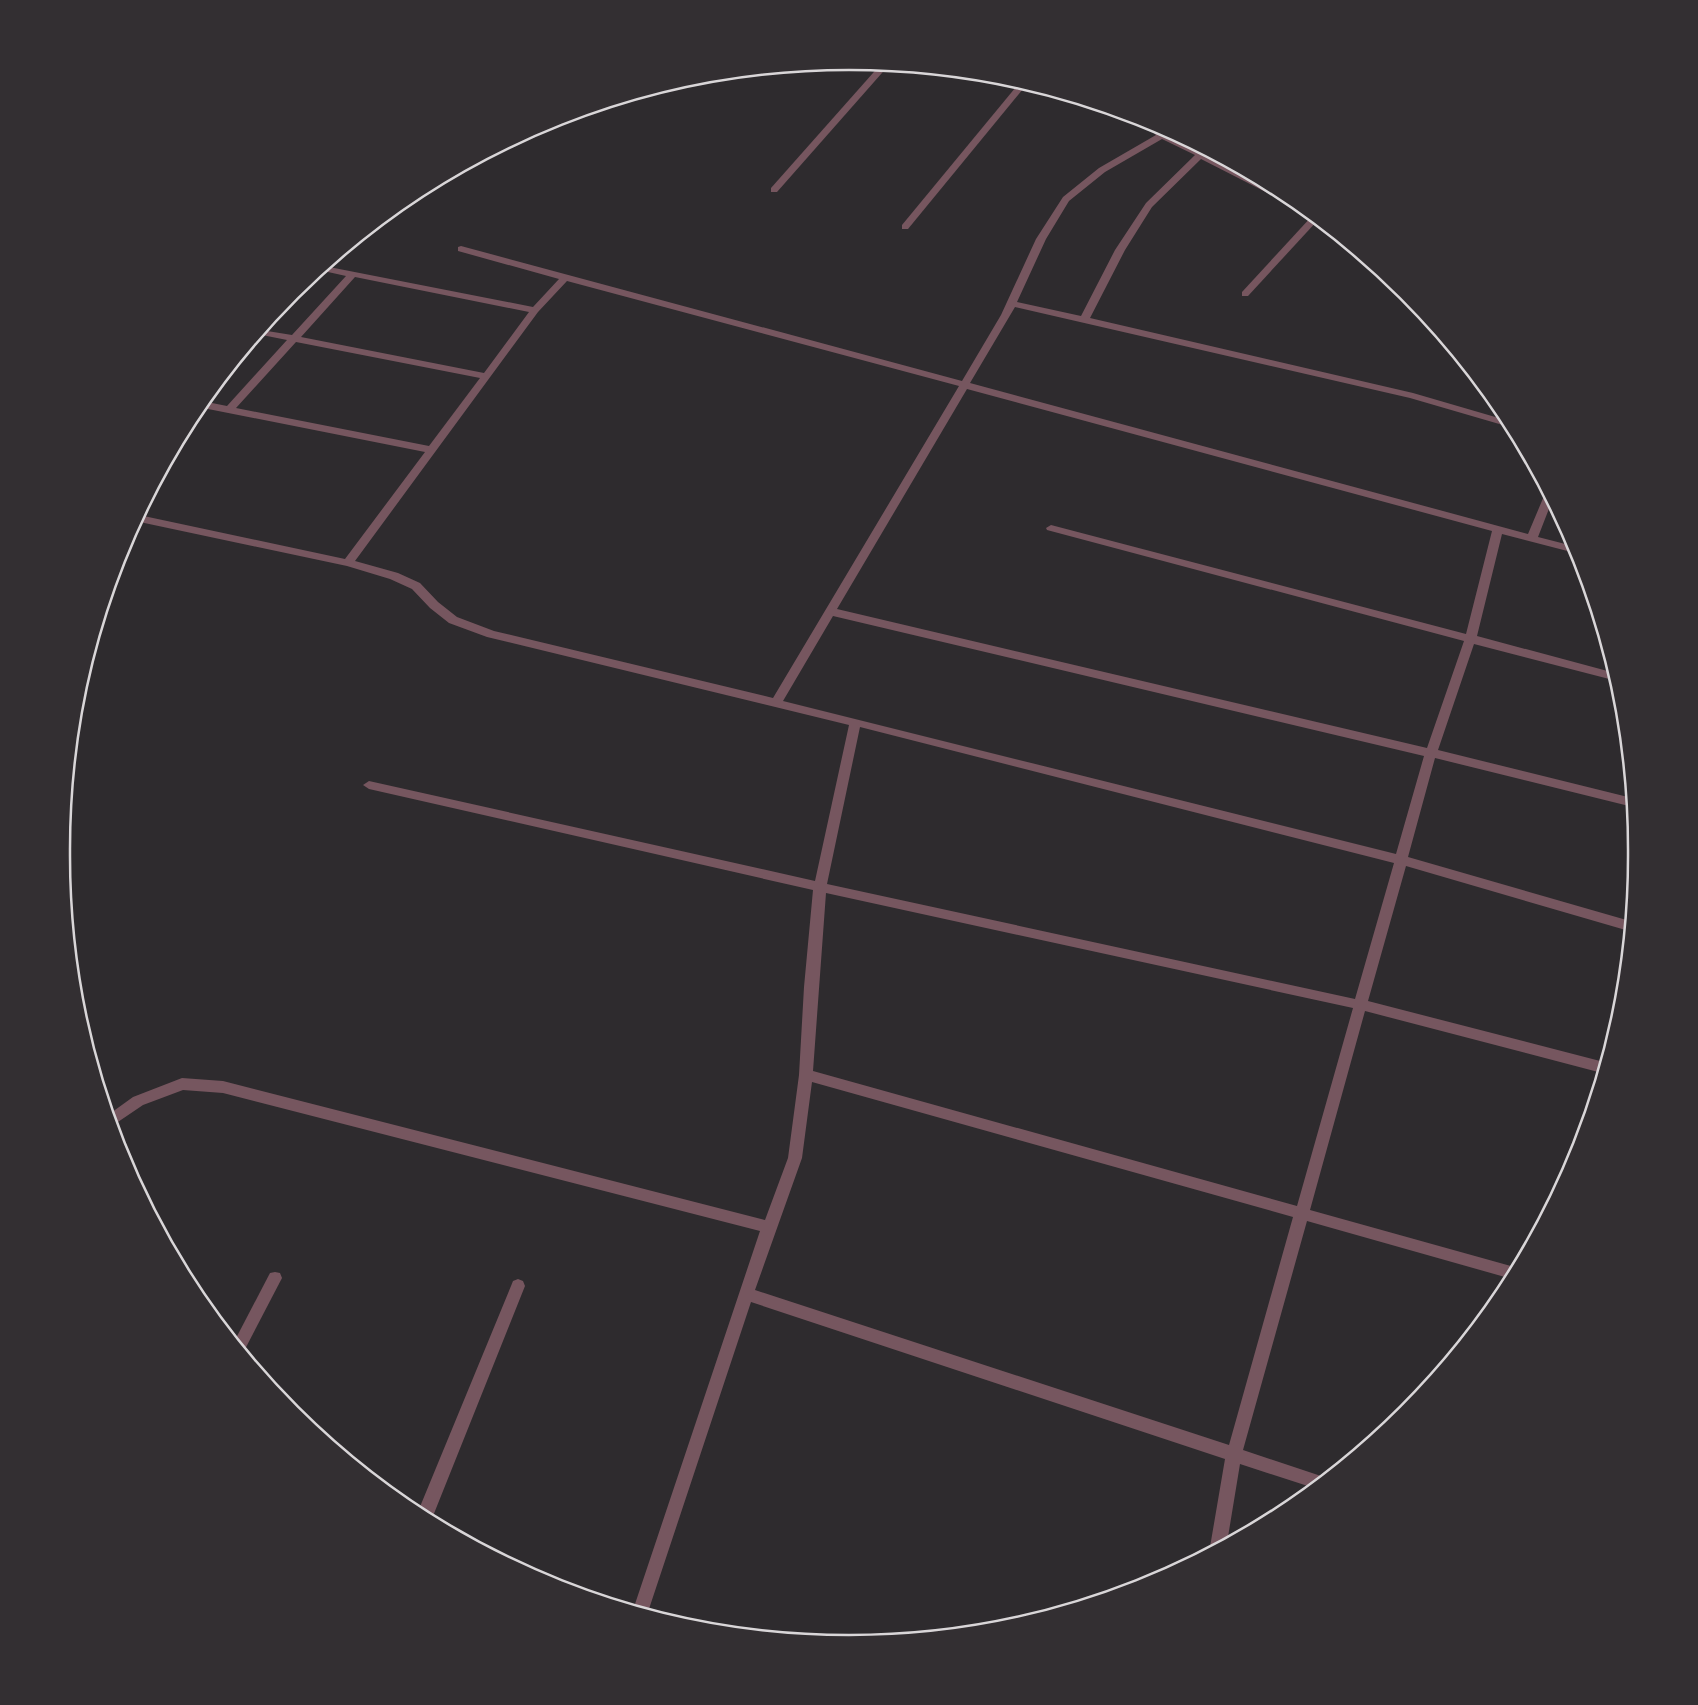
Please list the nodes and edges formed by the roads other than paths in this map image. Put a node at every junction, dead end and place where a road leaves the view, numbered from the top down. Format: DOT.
graph roads {
  1 [pos="879,71"];
  2 [pos="1018,89"];
  3 [pos="1161,135"];
  4 [pos="1191,149"];
  5 [pos="1200,154"];
  6 [pos="1241,176"];
  7 [pos="774,190"];
  8 [pos="1311,222"];
  9 [pos="905,227"];
  10 [pos="461,249"];
  11 [pos="328,269"];
  12 [pos="353,274"];
  13 [pos="566,277"];
  14 [pos="1245,294"];
  15 [pos="1011,303"];
  16 [pos="535,310"];
  17 [pos="1084,320"];
  18 [pos="265,333"];
  19 [pos="294,338"];
  20 [pos="486,376"];
  21 [pos="965,385"];
  22 [pos="208,406"];
  23 [pos="229,410"];
  24 [pos="1501,422"];
  25 [pos="432,450"];
  26 [pos="1547,502"];
  27 [pos="143,519"];
  28 [pos="1051,528"];
  29 [pos="1498,528"];
  30 [pos="1532,538"];
  31 [pos="1568,548"];
  32 [pos="348,563"];
  33 [pos="830,611"];
  34 [pos="1470,638"];
  35 [pos="1608,675"];
  36 [pos="776,703"];
  37 [pos="855,722"];
  38 [pos="1431,753"];
  39 [pos="369,785"];
  40 [pos="1626,803"];
  41 [pos="1401,860"];
  42 [pos="820,887"];
  43 [pos="1624,924"];
  44 [pos="1361,1005"];
  45 [pos="1598,1067"];
  46 [pos="806,1075"];
  47 [pos="115,1117"];
  48 [pos="1303,1214"];
  49 [pos="769,1227"];
  50 [pos="1508,1271"];
  51 [pos="275,1278"];
  52 [pos="518,1286"];
  53 [pos="748,1294"];
  54 [pos="242,1343"];
  55 [pos="1234,1454"];
  56 [pos="1314,1481"];
  57 [pos="427,1511"];
  58 [pos="1219,1541"];
  59 [pos="642,1607"];
  1 -- 7 [label="street"];
  2 -- 9 [label="street"];
  3 -- 15 [label="street"];
  4 -- 5 [label="street"];
  5 -- 6 [label="street"];
  5 -- 17 [label="street"];
  8 -- 14 [label="street"];
  10 -- 13 [label="street"];
  11 -- 12 [label="street"];
  12 -- 16 [label="street"];
  12 -- 19 [label="street"];
  13 -- 16 [label="street"];
  13 -- 21 [label="street"];
  15 -- 17 [label="street"];
  15 -- 21 [label="street"];
  16 -- 20 [label="street"];
  17 -- 24 [label="street"];
  18 -- 19 [label="street"];
  19 -- 20 [label="street"];
  19 -- 23 [label="street"];
  20 -- 25 [label="street"];
  21 -- 29 [label="street"];
  21 -- 33 [label="street"];
  22 -- 23 [label="street"];
  23 -- 25 [label="street"];
  25 -- 32 [label="street"];
  26 -- 30 [label="street"];
  27 -- 32 [label="street"];
  28 -- 34 [label="street"];
  29 -- 30 [label="street"];
  29 -- 34 [label="street"];
  30 -- 31 [label="street"];
  32 -- 36 [label="street"];
  33 -- 36 [label="street"];
  33 -- 38 [label="street"];
  34 -- 35 [label="street"];
  34 -- 38 [label="street"];
  36 -- 37 [label="street"];
  37 -- 41 [label="street"];
  37 -- 42 [label="street"];
  38 -- 40 [label="street"];
  38 -- 41 [label="street"];
  39 -- 42 [label="street"];
  41 -- 43 [label="street"];
  41 -- 44 [label="street"];
  42 -- 44 [label="street"];
  42 -- 46 [label="street"];
  44 -- 45 [label="street"];
  44 -- 48 [label="street"];
  46 -- 48 [label="street"];
  46 -- 49 [label="street"];
  47 -- 49 [label="street"];
  48 -- 50 [label="street"];
  48 -- 55 [label="street"];
  49 -- 53 [label="street"];
  51 -- 54 [label="street"];
  52 -- 57 [label="street"];
  53 -- 55 [label="street"];
  53 -- 59 [label="street"];
  55 -- 56 [label="street"];
  55 -- 58 [label="street"];
}
